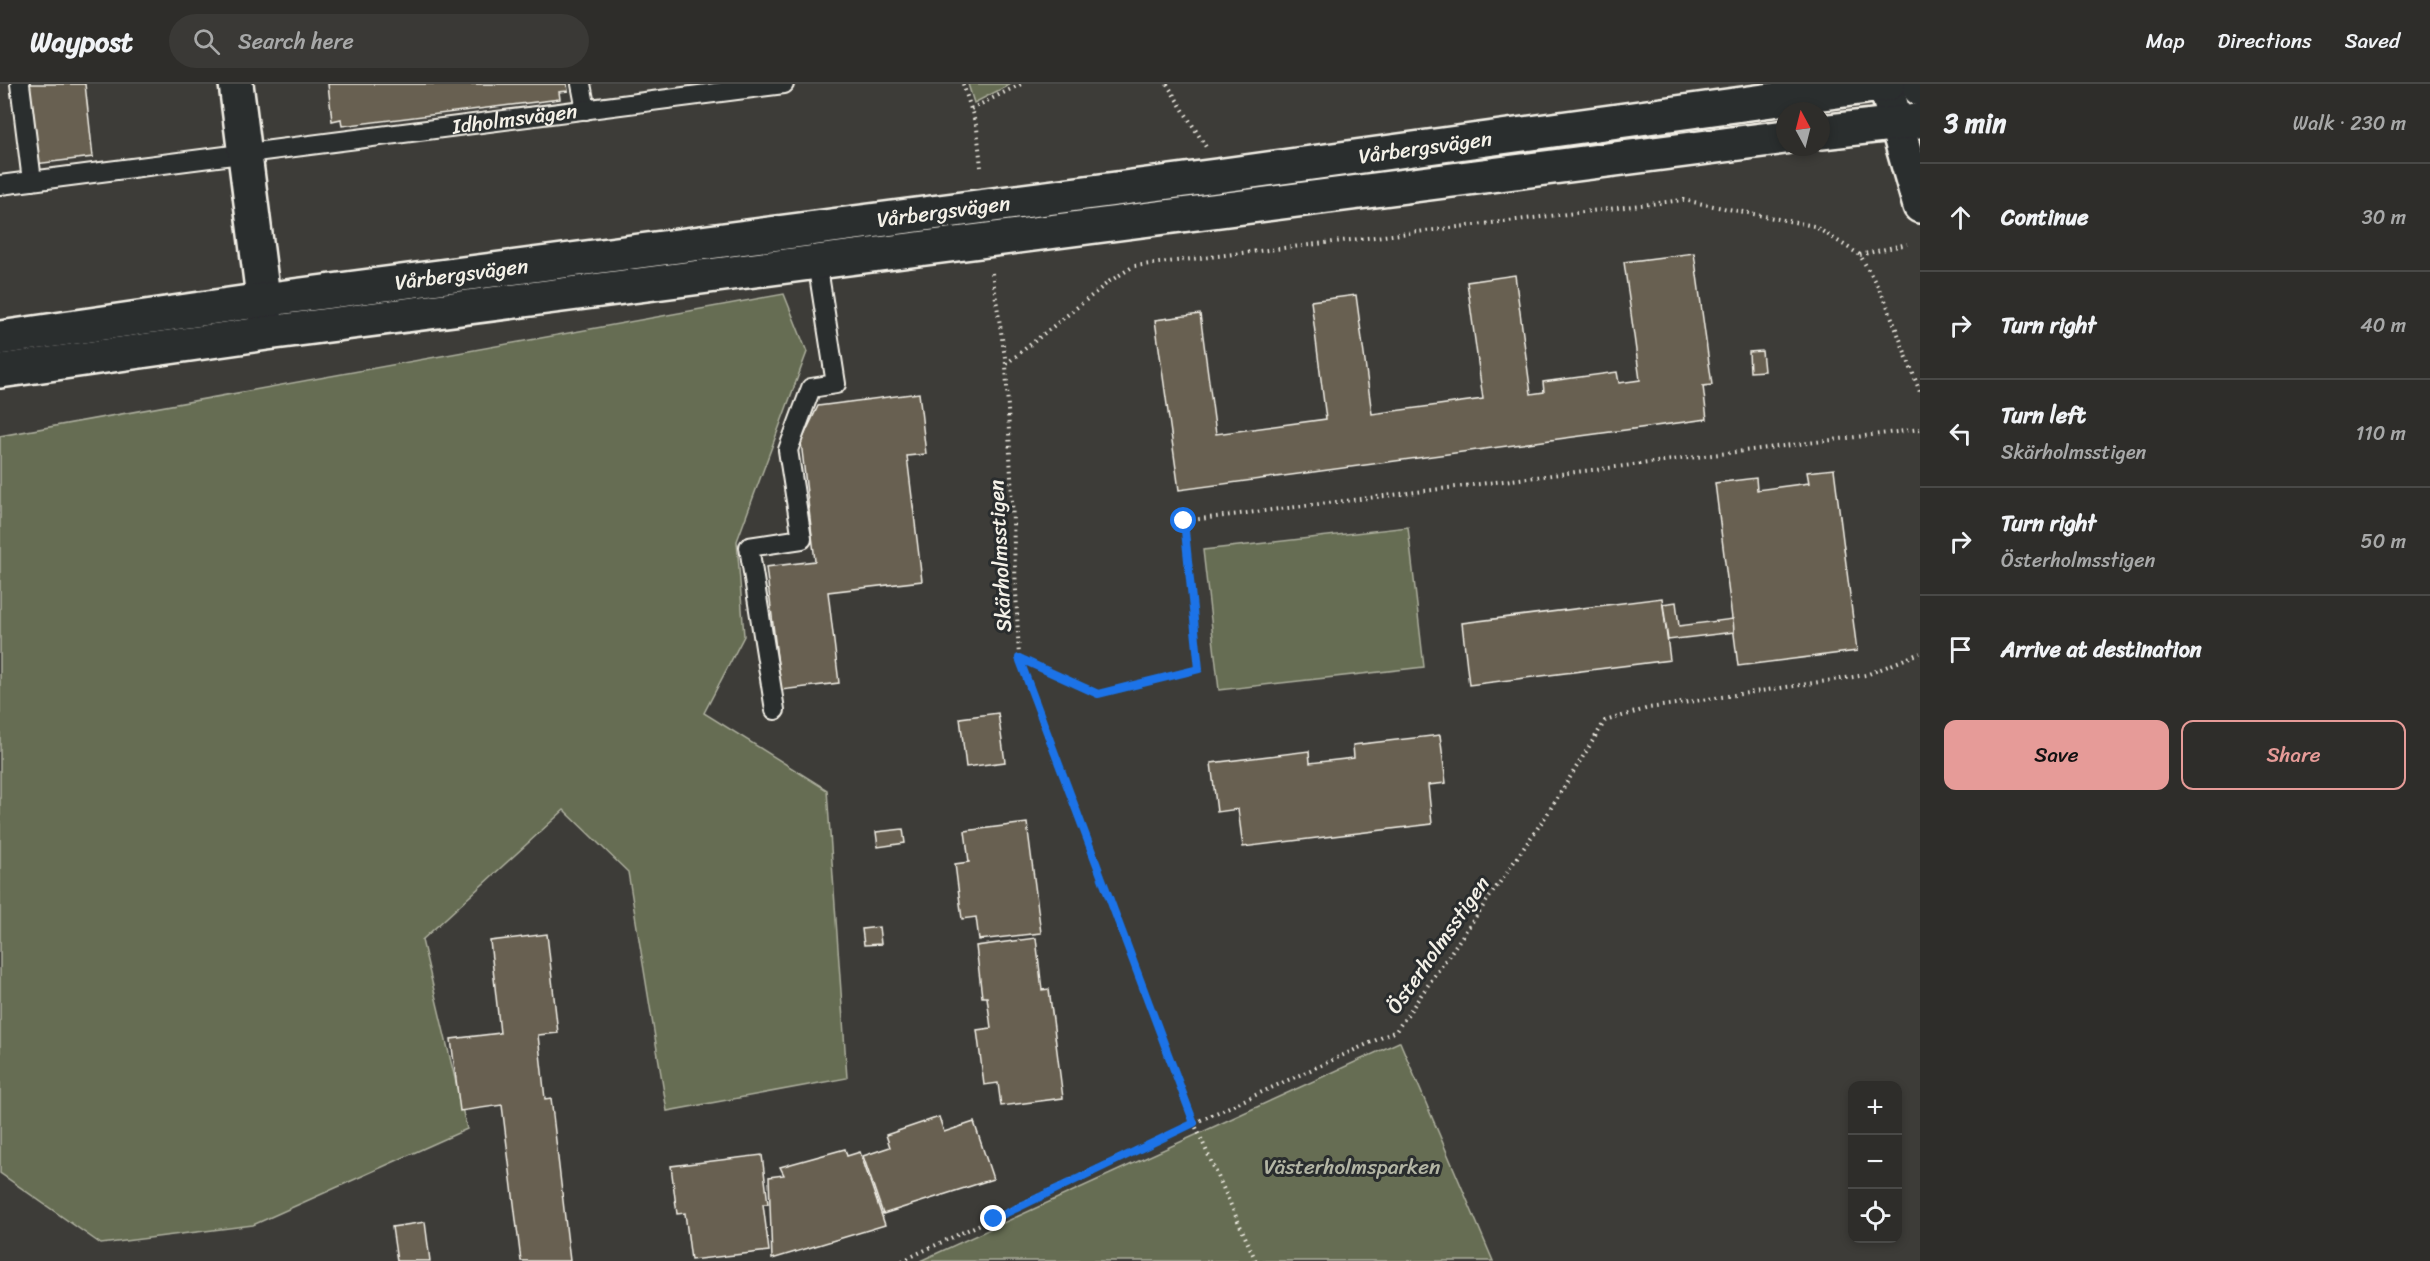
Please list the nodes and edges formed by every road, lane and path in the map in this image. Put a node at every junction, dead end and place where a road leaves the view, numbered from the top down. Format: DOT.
graph roads {
  1 [pos="20,84"];
  2 [pos="236,84"];
  3 [pos="581,84"];
  4 [pos="784,84"];
  5 [pos="963,84"];
  6 [pos="1021,84"];
  7 [pos="1167,84"];
  8 [pos="1886,84"];
  9 [pos="1918,84"];
  10 [pos="699,89"];
  11 [pos="1920,89"];
  12 [pos="586,110"];
  13 [pos="971,110"];
  14 [pos="1909,123"];
  15 [pos="1830,131"];
  16 [pos="1776,138"];
  17 [pos="245,154"];
  18 [pos="981,166"];
  19 [pos="1224,175"];
  20 [pos="32,181"];
  21 [pos="0,186"];
  22 [pos="1920,206"];
  23 [pos="1908,244"];
  24 [pos="1860,255"];
  25 [pos="817,262"];
  26 [pos="992,273"];
  27 [pos="263,300"];
  28 [pos="267,333"];
  29 [pos="0,338"];
  30 [pos="1006,364"];
  31 [pos="0,371"];
  32 [pos="1920,392"];
  33 [pos="1920,429"];
  34 [pos="1920,653"];
  35 [pos="1019,658"];
  36 [pos="775,710"];
  37 [pos="1194,1123"];
  38 [pos="902,1261"];
  39 [pos="1256,1261"];
  1 -- 20 [label="lane"];
  2 -- 17 [label="street"];
  3 -- 12 [label="lane"];
  4 -- 10 [label="lane, Idholmsvägen"];
  5 -- 13 [label="path"];
  6 -- 13 [label="path"];
  7 -- 19 [label="path"];
  8 -- 14 [label="street"];
  8 -- 19 [label="street, Vårbergsvägen"];
  9 -- 11 [label="street"];
  10 -- 12 [label="lane, Idholmsvägen"];
  12 -- 17 [label="lane, Idholmsvägen"];
  13 -- 18 [label="path"];
  14 -- 15 [label="street"];
  14 -- 22 [label="street"];
  16 -- 25 [label="street, Vårbergsvägen"];
  17 -- 20 [label="lane, Idholmsvägen"];
  17 -- 27 [label="street"];
  19 -- 27 [label="street, Vårbergsvägen"];
  20 -- 21 [label="lane, Idholmsvägen"];
  23 -- 24 [label="path"];
  24 -- 30 [label="path"];
  24 -- 32 [label="path"];
  25 -- 28 [label="street, Vårbergsvägen"];
  25 -- 36 [label="lane"];
  26 -- 30 [label="path, Skärholmsstigen"];
  27 -- 28 [label="street"];
  27 -- 29 [label="street, Vårbergsvägen"];
  28 -- 31 [label="street, Vårbergsvägen"];
  30 -- 35 [label="path, Skärholmsstigen"];
  33 -- 35 [label="path"];
  34 -- 37 [label="path, Österholmsstigen"];
  35 -- 37 [label="path, Skärholmsstigen"];
  37 -- 38 [label="path, Österholmsstigen"];
  37 -- 39 [label="path, Skärholmsstigen"];
}
